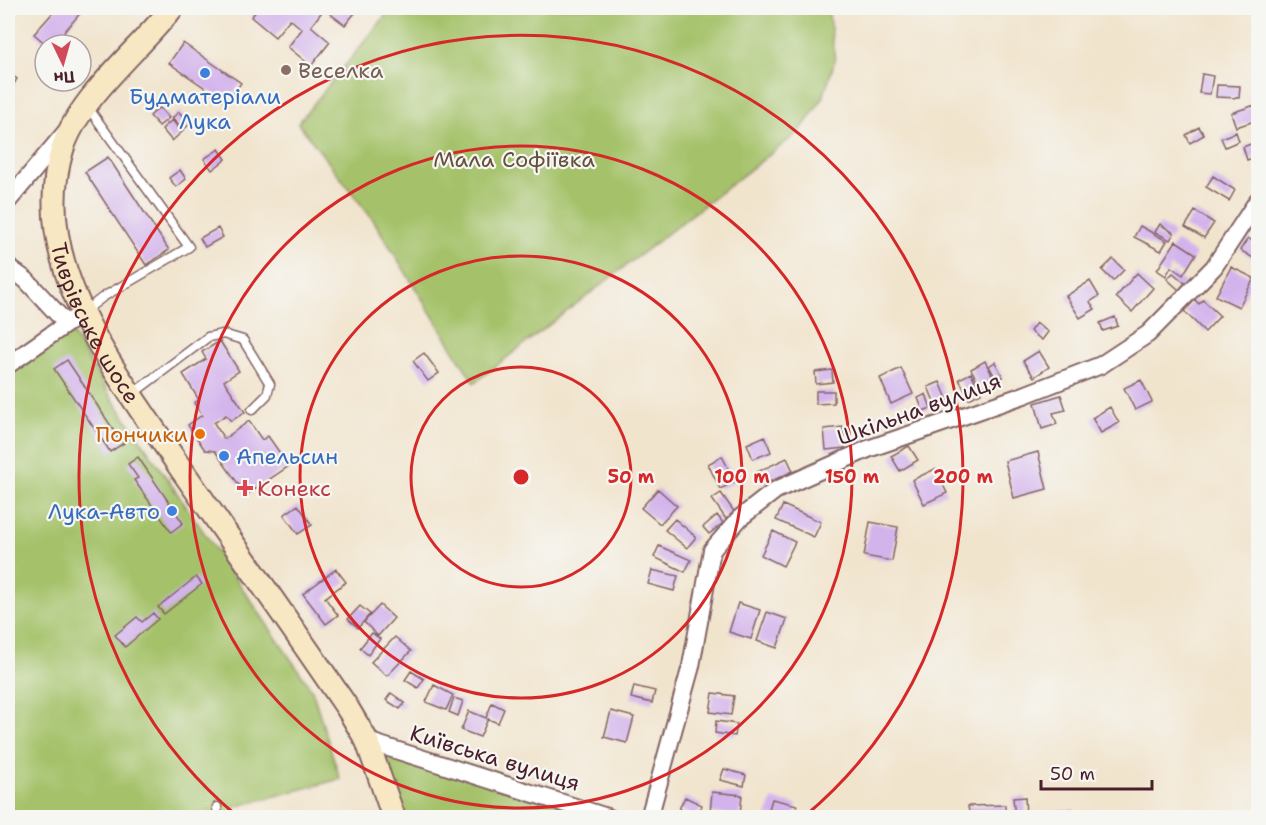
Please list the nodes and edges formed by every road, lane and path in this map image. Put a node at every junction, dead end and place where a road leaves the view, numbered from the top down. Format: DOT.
graph roads {
  1 [pos="172,8"];
  2 [pos="86,105"];
  3 [pos="72,125"];
  4 [pos="8,201"];
  5 [pos="1258,201"];
  6 [pos="8,267"];
  7 [pos="74,318"];
  8 [pos="8,365"];
  9 [pos="131,396"];
  10 [pos="252,410"];
  11 [pos="367,741"];
  12 [pos="217,807"];
  13 [pos="218,818"];
  14 [pos="394,818"];
  15 [pos="610,818"];
  16 [pos="649,818"];
  1 -- 2 [label="main road, Тиврівське шосе"];
  2 -- 3 [label="main road, Тиврівське шосе"];
  2 -- 7 [label="lane"];
  3 -- 4 [label="street"];
  3 -- 7 [label="main road, Тиврівське шосе"];
  5 -- 16 [label="street, Шкільна вулиця"];
  6 -- 7 [label="street"];
  7 -- 8 [label="street"];
  7 -- 9 [label="main road, Тиврівське шосе"];
  9 -- 10 [label="lane"];
  9 -- 11 [label="main road, Тиврівське шосе"];
  11 -- 14 [label="main road, Тиврівське шосе"];
  11 -- 15 [label="street, Київська вулиця"];
  12 -- 13 [label="lane"];
}
